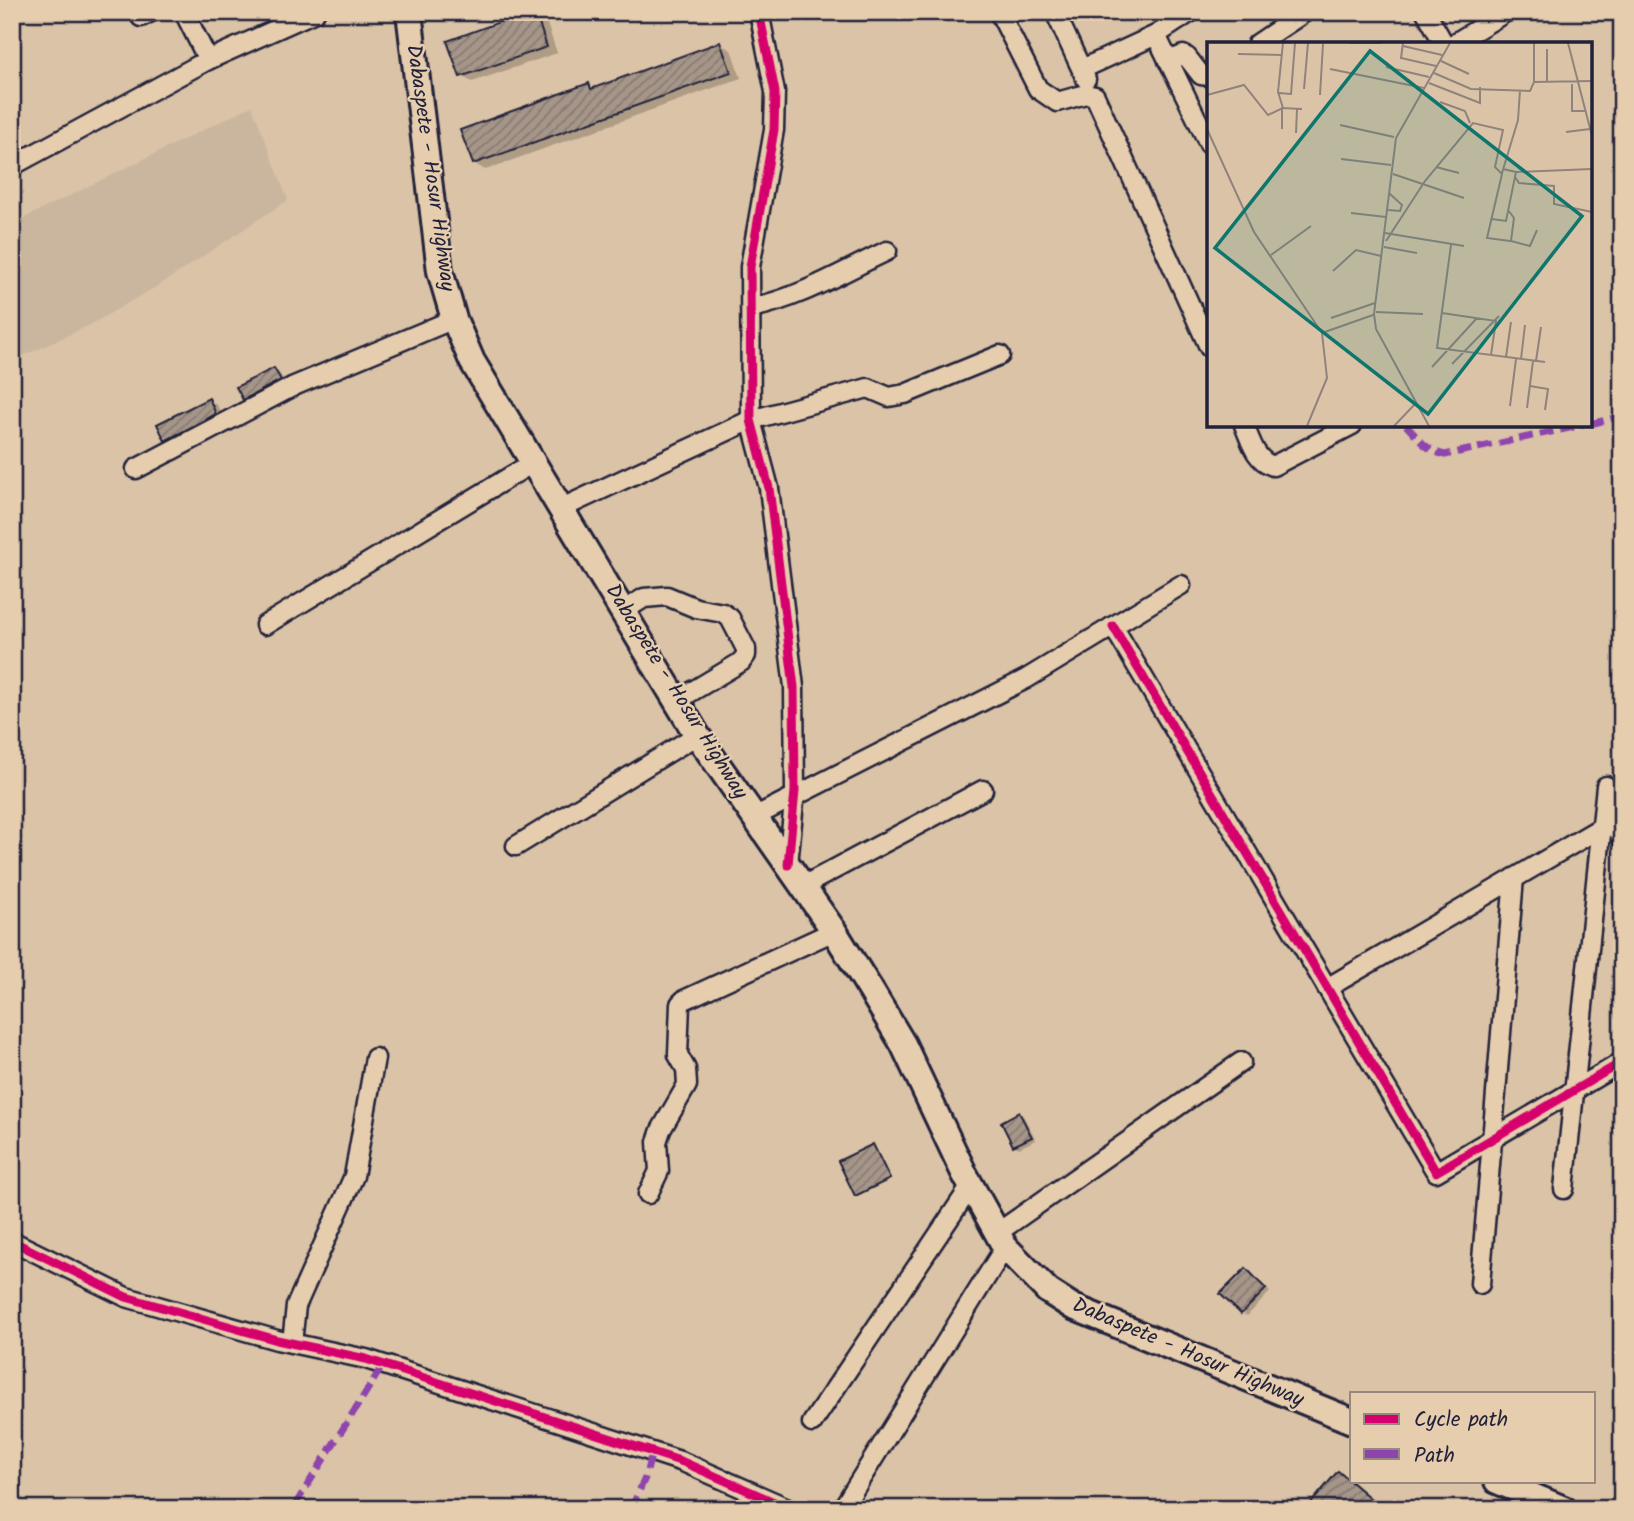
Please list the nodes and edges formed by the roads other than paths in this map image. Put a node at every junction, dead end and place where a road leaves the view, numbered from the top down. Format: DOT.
graph roads {
  1 [pos="184,12"];
  2 [pos="315,12"];
  3 [pos="409,12"];
  4 [pos="759,12"];
  5 [pos="999,12"];
  6 [pos="1055,12"];
  7 [pos="1191,12"];
  8 [pos="1305,12"];
  9 [pos="1426,12"];
  10 [pos="1506,12"];
  11 [pos="1156,35"];
  12 [pos="1260,42"];
  13 [pos="1443,42"];
  14 [pos="1456,42"];
  15 [pos="208,60"];
  16 [pos="1168,61"];
  17 [pos="1082,69"];
  18 [pos="1207,76"];
  19 [pos="1095,96"];
  20 [pos="1207,140"];
  21 [pos="12,166"];
  22 [pos="887,251"];
  23 [pos="751,308"];
  24 [pos="453,319"];
  25 [pos="1207,343"];
  26 [pos="1000,355"];
  27 [pos="751,420"];
  28 [pos="1245,427"];
  29 [pos="1348,427"];
  30 [pos="534,462"];
  31 [pos="136,469"];
  32 [pos="562,508"];
  33 [pos="1181,585"];
  34 [pos="624,611"];
  35 [pos="265,625"];
  36 [pos="1113,626"];
  37 [pos="676,701"];
  38 [pos="697,735"];
  39 [pos="1606,786"];
  40 [pos="983,790"];
  41 [pos="754,817"];
  42 [pos="1602,826"];
  43 [pos="1622,838"];
  44 [pos="516,846"];
  45 [pos="788,865"];
  46 [pos="1514,878"];
  47 [pos="802,887"];
  48 [pos="834,931"];
  49 [pos="1327,988"];
  50 [pos="375,1058"];
  51 [pos="1241,1062"];
  52 [pos="1622,1062"];
  53 [pos="1575,1090"];
  54 [pos="1492,1139"];
  55 [pos="971,1186"];
  56 [pos="1564,1189"];
  57 [pos="648,1195"];
  58 [pos="1001,1240"];
  59 [pos="12,1241"];
  60 [pos="1480,1284"];
  61 [pos="292,1343"];
  62 [pos="1350,1420"];
  63 [pos="812,1423"];
  64 [pos="1499,1482"];
  65 [pos="1539,1503"];
  66 [pos="790,1509"];
  67 [pos="842,1509"];
  68 [pos="1564,1509"];
  1 -- 15 [label="street"];
  2 -- 15 [label="street"];
  3 -- 24 [label="highway, Dabaspete - Hosur Highway"];
  4 -- 23 [label="street"];
  5 -- 19 [label="street"];
  6 -- 17 [label="street"];
  7 -- 11 [label="street"];
  8 -- 12 [label="street"];
  9 -- 13 [label="street"];
  10 -- 14 [label="street"];
  11 -- 16 [label="street"];
  11 -- 17 [label="street"];
  15 -- 21 [label="street"];
  16 -- 18 [label="street"];
  16 -- 20 [label="street"];
  17 -- 19 [label="street"];
  19 -- 25 [label="street"];
  22 -- 23 [label="street"];
  23 -- 27 [label="street"];
  24 -- 30 [label="highway, Dabaspete - Hosur Highway"];
  24 -- 31 [label="street"];
  26 -- 27 [label="street"];
  27 -- 32 [label="street"];
  27 -- 45 [label="street"];
  28 -- 29 [label="street"];
  30 -- 32 [label="highway, Dabaspete - Hosur Highway"];
  30 -- 35 [label="street"];
  32 -- 34 [label="highway, Dabaspete - Hosur Highway"];
  33 -- 36 [label="street"];
  34 -- 37 [label="highway, Dabaspete - Hosur Highway"];
  34 -- 37 [label="street"];
  36 -- 41 [label="street"];
  36 -- 49 [label="street"];
  37 -- 38 [label="highway, Dabaspete - Hosur Highway"];
  38 -- 41 [label="highway, Dabaspete - Hosur Highway"];
  38 -- 44 [label="street"];
  39 -- 42 [label="street"];
  40 -- 47 [label="street"];
  41 -- 45 [label="highway, Dabaspete - Hosur Highway"];
  42 -- 43 [label="street"];
  42 -- 46 [label="street"];
  42 -- 53 [label="street"];
  45 -- 47 [label="highway, Dabaspete - Hosur Highway"];
  46 -- 49 [label="street"];
  46 -- 54 [label="street"];
  47 -- 48 [label="highway, Dabaspete - Hosur Highway"];
  48 -- 55 [label="highway, Dabaspete - Hosur Highway"];
  48 -- 57 [label="street"];
  49 -- 54 [label="street"];
  50 -- 61 [label="street"];
  51 -- 58 [label="street"];
  52 -- 53 [label="street"];
  53 -- 54 [label="street"];
  53 -- 56 [label="street"];
  54 -- 60 [label="street"];
  55 -- 58 [label="highway, Dabaspete - Hosur Highway"];
  55 -- 63 [label="street"];
  58 -- 62 [label="highway, Dabaspete - Hosur Highway"];
  58 -- 67 [label="street"];
  59 -- 61 [label="street"];
  61 -- 66 [label="street"];
  64 -- 65 [label="highway"];
  65 -- 68 [label="highway"];
}
